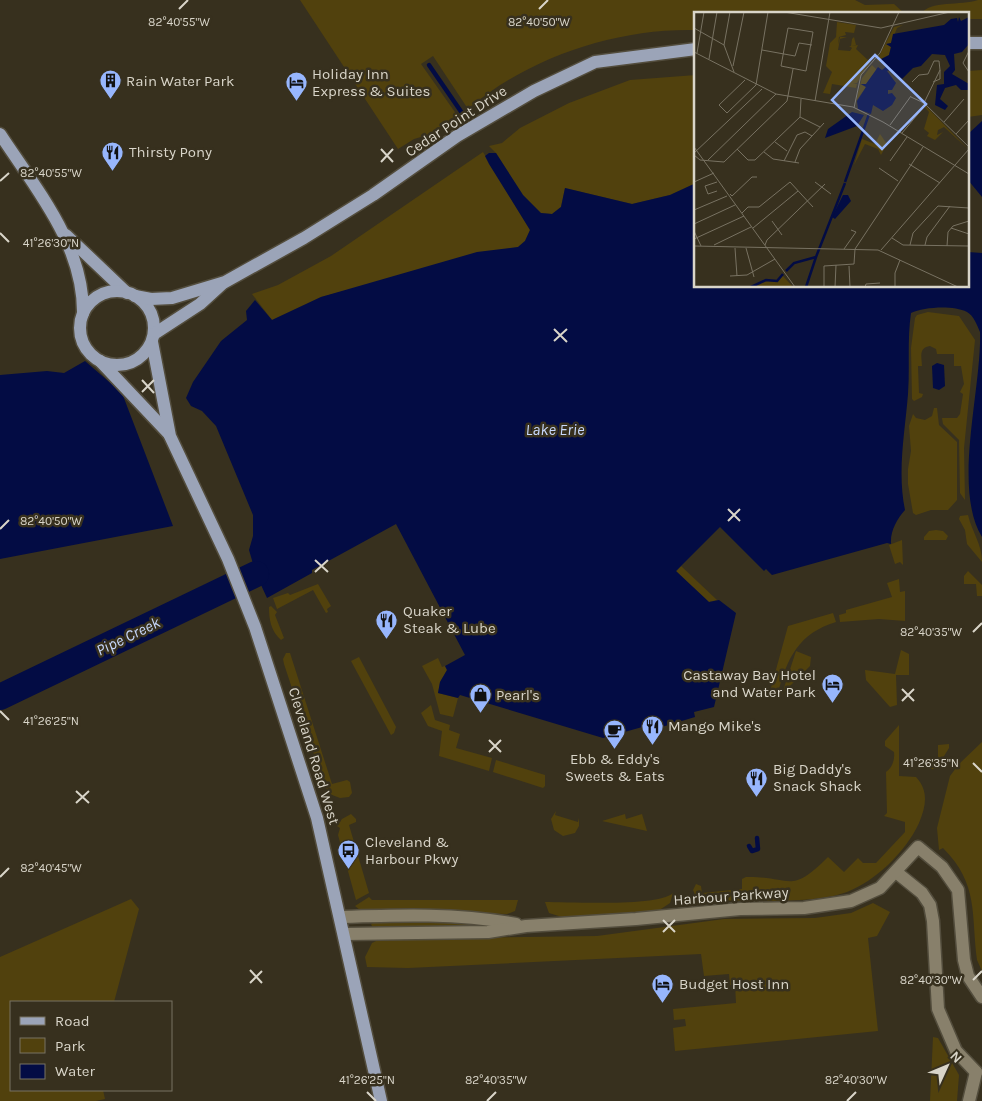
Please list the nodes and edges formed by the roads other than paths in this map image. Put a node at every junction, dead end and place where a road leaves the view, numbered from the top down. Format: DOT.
graph roads {
  1 [pos="694,49"];
  2 [pos="0,134"];
  3 [pos="64,234"];
  4 [pos="225,282"];
  5 [pos="131,294"];
  6 [pos="83,315"];
  7 [pos="153,338"];
  8 [pos="100,361"];
  9 [pos="170,436"];
  10 [pos="896,872"];
  11 [pos="341,917"];
  12 [pos="526,926"];
  13 [pos="345,934"];
  14 [pos="982,997"];
  15 [pos="979,1069"];
  16 [pos="381,1101"];
  17 [pos="969,1101"];
  1 -- 4 [label="main road, Cedar Point Drive"];
  2 -- 3 [label="main road"];
  3 -- 5 [label="main road"];
  3 -- 6 [label="main road"];
  4 -- 5 [label="main road, Cedar Point Drive"];
  4 -- 7 [label="main road, Cedar Point Drive"];
  5 -- 6 [label="main road"];
  5 -- 7 [label="main road"];
  6 -- 8 [label="main road"];
  7 -- 8 [label="main road"];
  7 -- 9 [label="main road, Cleveland Road West"];
  8 -- 9 [label="main road, Cleveland Road West"];
  9 -- 11 [label="main road, Cleveland Road West"];
  10 -- 12 [label="street, Harbour Parkway"];
  10 -- 14 [label="street, Harbour Parkway"];
  10 -- 15 [label="street"];
  11 -- 12 [label="street, Harbour Parkway"];
  11 -- 13 [label="main road, Cleveland Road West"];
  12 -- 13 [label="street, Harbour Parkway"];
  13 -- 16 [label="main road, Cleveland Road West"];
  15 -- 17 [label="street"];
}
